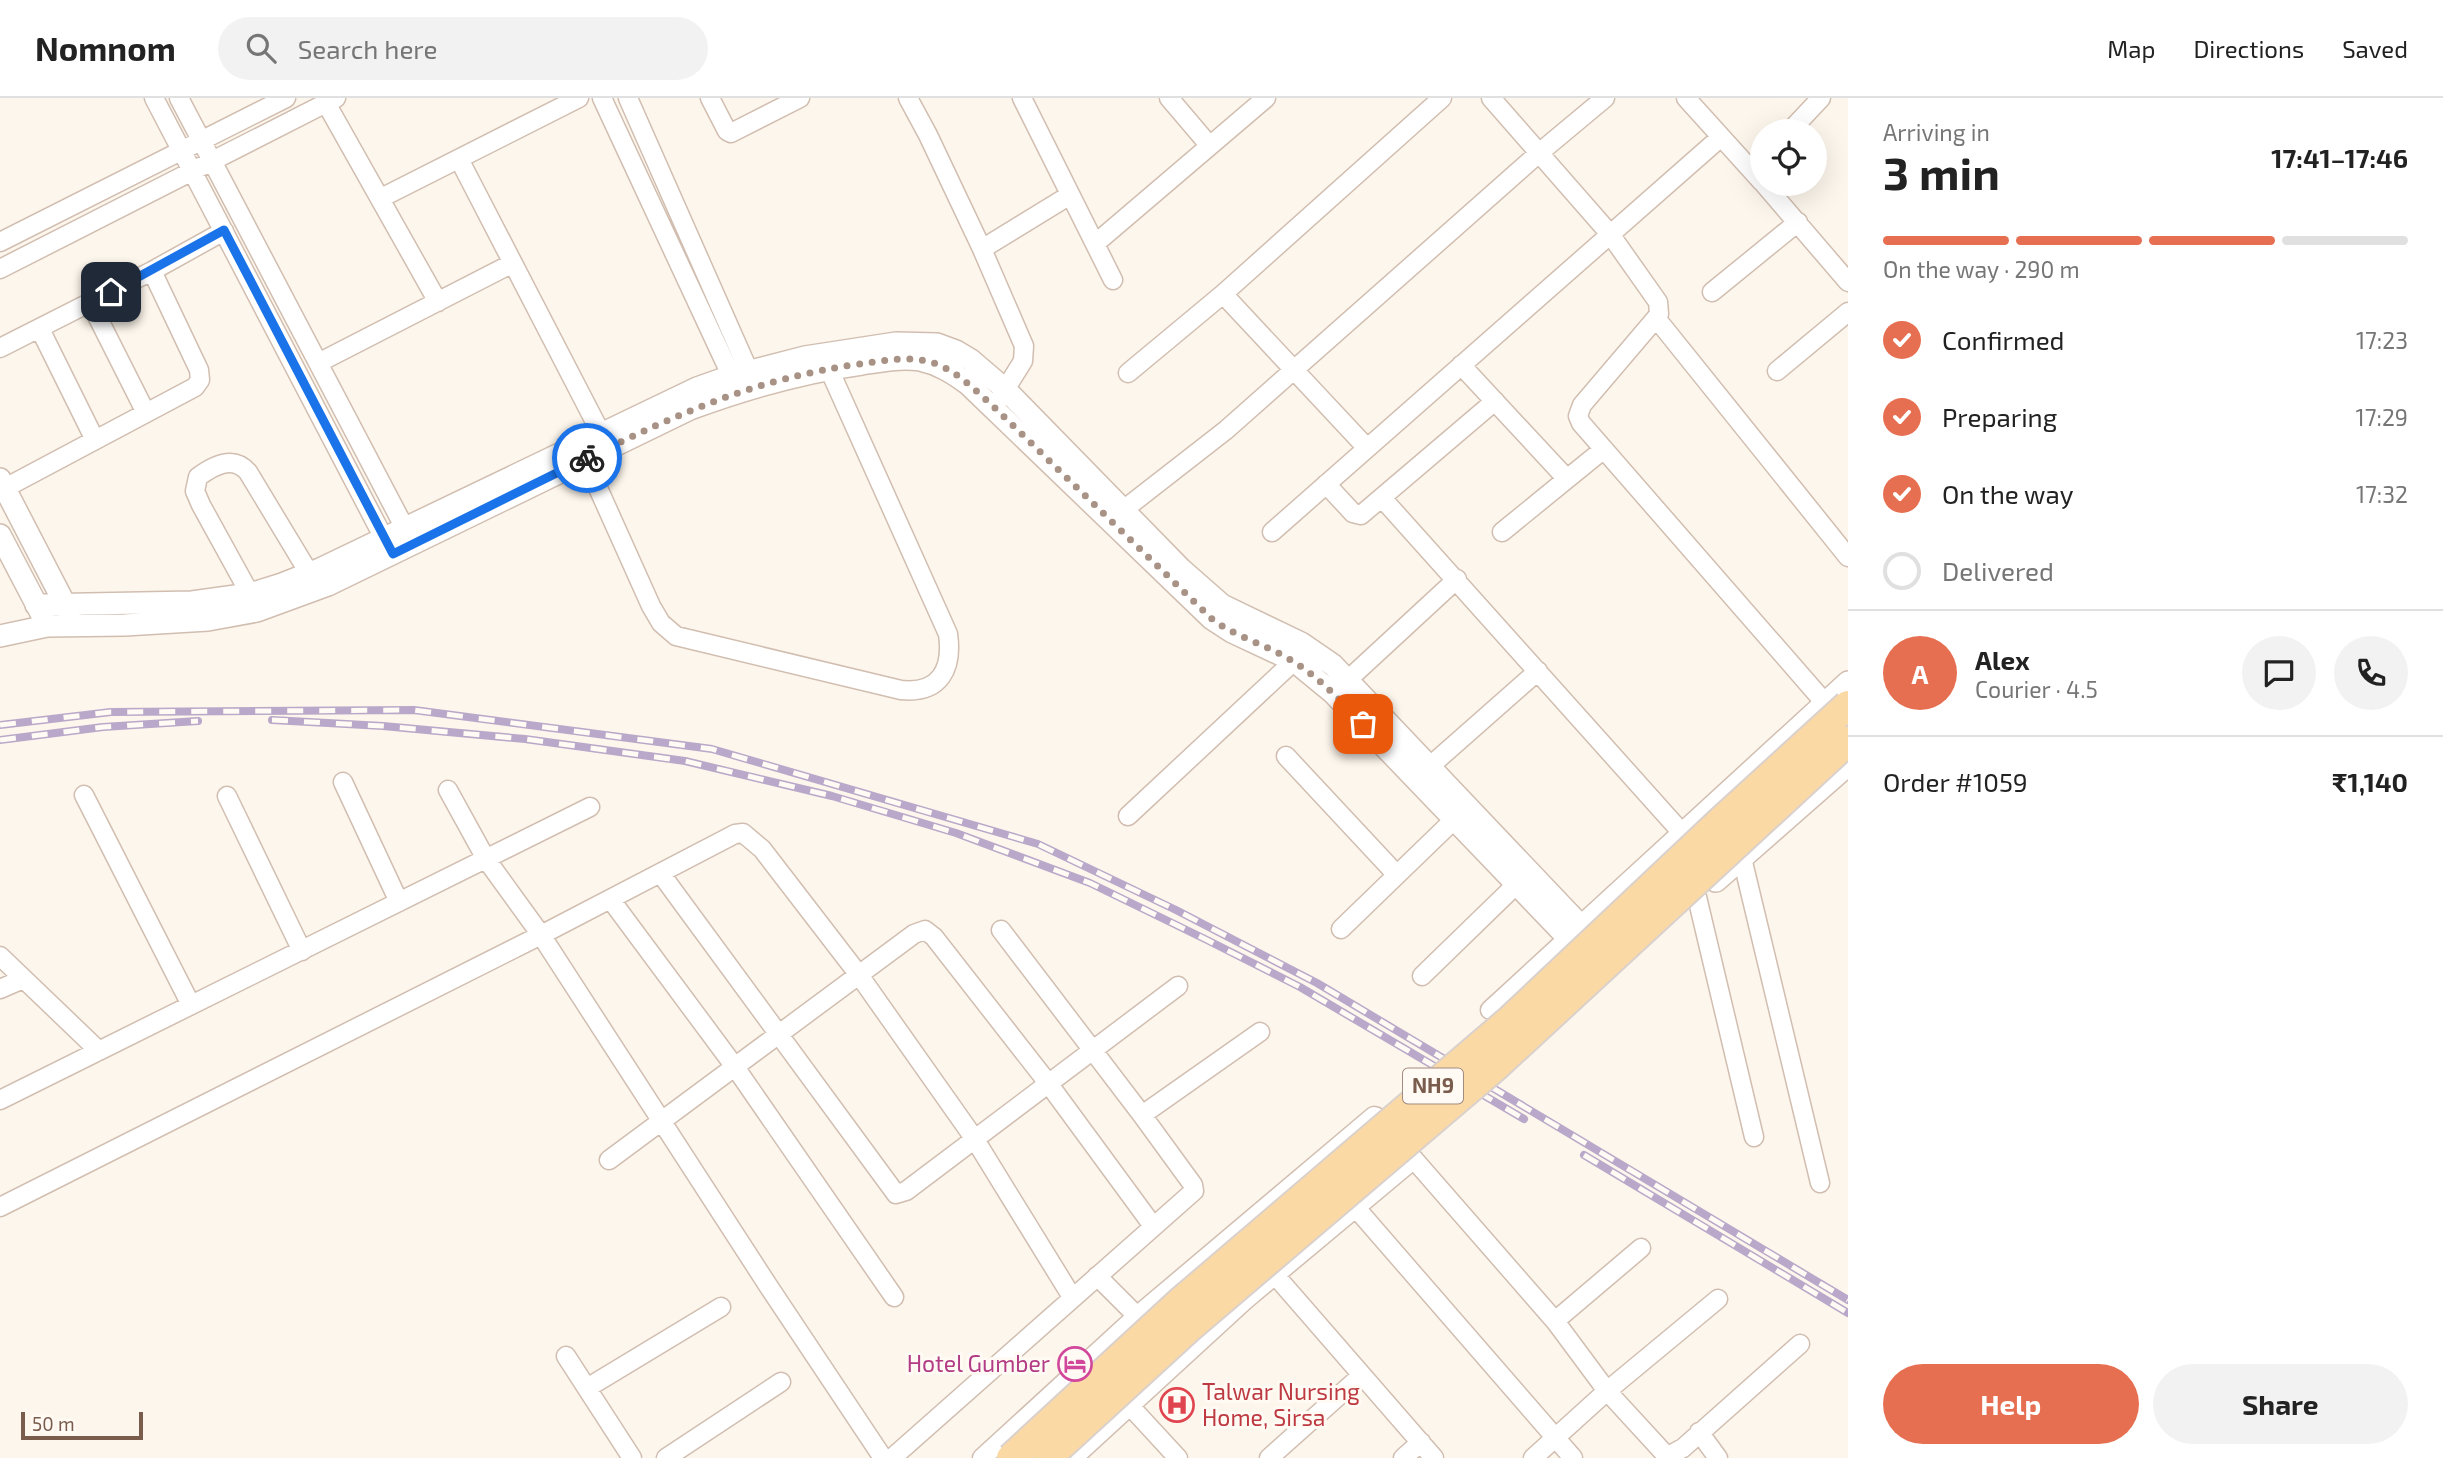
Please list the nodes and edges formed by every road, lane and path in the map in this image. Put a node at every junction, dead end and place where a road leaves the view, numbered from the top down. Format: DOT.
graph roads {
  1 [pos="154,98"];
  2 [pos="179,98"];
  3 [pos="579,98"];
  4 [pos="601,98"];
  5 [pos="628,98"];
  6 [pos="710,98"];
  7 [pos="800,98"];
  8 [pos="908,98"];
  9 [pos="1022,98"];
  10 [pos="1169,98"];
  11 [pos="1442,98"];
  12 [pos="1491,98"];
  13 [pos="1605,98"];
  14 [pos="1686,98"];
  15 [pos="1819,98"];
  16 [pos="1264,99"];
  17 [pos="277,100"];
  18 [pos="331,100"];
  19 [pos="1801,119"];
  20 [pos="1721,137"];
  21 [pos="201,140"];
  22 [pos="1209,145"];
  23 [pos="181,150"];
  24 [pos="1539,153"];
  25 [pos="459,159"];
  26 [pos="212,161"];
  27 [pos="1750,166"];
  28 [pos="192,171"];
  29 [pos="1070,195"];
  30 [pos="1777,196"];
  31 [pos="381,198"];
  32 [pos="1798,222"];
  33 [pos="224,230"];
  34 [pos="1610,234"];
  35 [pos="0,242"];
  36 [pos="1096,243"];
  37 [pos="982,249"];
  38 [pos="513,263"];
  39 [pos="0,269"];
  40 [pos="152,271"];
  41 [pos="1113,280"];
  42 [pos="1848,282"];
  43 [pos="1712,292"];
  44 [pos="1223,294"];
  45 [pos="90,302"];
  46 [pos="439,302"];
  47 [pos="1848,312"];
  48 [pos="1656,318"];
  49 [pos="40,329"];
  50 [pos="0,348"];
  51 [pos="825,361"];
  52 [pos="318,363"];
  53 [pos="1461,365"];
  54 [pos="1295,371"];
  55 [pos="1777,371"];
  56 [pos="1128,373"];
  57 [pos="744,381"];
  58 [pos="1000,399"];
  59 [pos="1494,401"];
  60 [pos="146,413"];
  61 [pos="95,440"];
  62 [pos="605,440"];
  63 [pos="1367,448"];
  64 [pos="1604,449"];
  65 [pos="585,459"];
  66 [pos="1567,478"];
  67 [pos="2,483"];
  68 [pos="1326,484"];
  69 [pos="1382,498"];
  70 [pos="1117,515"];
  71 [pos="1272,532"];
  72 [pos="1502,532"];
  73 [pos="0,535"];
  74 [pos="409,536"];
  75 [pos="388,546"];
  76 [pos="1848,556"];
  77 [pos="309,573"];
  78 [pos="1457,579"];
  79 [pos="250,594"];
  80 [pos="65,604"];
  81 [pos="36,605"];
  82 [pos="77,625"];
  83 [pos="47,626"];
  84 [pos="0,636"];
  85 [pos="1294,662"];
  86 [pos="1538,671"];
  87 [pos="1848,682"];
  88 [pos="1340,687"];
  89 [pos="1836,704"];
  90 [pos="1848,741"];
  91 [pos="1286,756"];
  92 [pos="1848,765"];
  93 [pos="1422,773"];
  94 [pos="343,782"];
  95 [pos="448,790"];
  96 [pos="84,795"];
  97 [pos="227,796"];
  98 [pos="590,807"];
  99 [pos="1460,813"];
  100 [pos="1128,816"];
  101 [pos="1683,834"];
  102 [pos="1742,858"];
  103 [pos="486,859"];
  104 [pos="661,874"];
  105 [pos="1397,875"];
  106 [pos="1522,879"];
  107 [pos="1698,897"];
  108 [pos="611,900"];
  109 [pos="399,902"];
  110 [pos="1341,929"];
  111 [pos="1001,930"];
  112 [pos="1574,932"];
  113 [pos="541,935"];
  114 [pos="302,951"];
  115 [pos="0,956"];
  116 [pos="859,975"];
  117 [pos="1422,976"];
  118 [pos="23,979"];
  119 [pos="1178,986"];
  120 [pos="0,989"];
  121 [pos="191,1005"];
  122 [pos="1490,1010"];
  123 [pos="1259,1032"];
  124 [pos="779,1034"];
  125 [pos="1092,1050"];
  126 [pos="99,1051"];
  127 [pos="735,1067"];
  128 [pos="1048,1083"];
  129 [pos="0,1100"];
  130 [pos="1142,1115"];
  131 [pos="661,1122"];
  132 [pos="1754,1137"];
  133 [pos="974,1138"];
  134 [pos="1414,1159"];
  135 [pos="609,1160"];
  136 [pos="1819,1183"];
  137 [pos="0,1207"];
  138 [pos="1356,1208"];
  139 [pos="1153,1226"];
  140 [pos="1641,1248"];
  141 [pos="1275,1275"];
  142 [pos="1097,1276"];
  143 [pos="894,1297"];
  144 [pos="1072,1297"];
  145 [pos="1718,1299"];
  146 [pos="721,1307"];
  147 [pos="1137,1317"];
  148 [pos="1555,1321"];
  149 [pos="1800,1344"];
  150 [pos="566,1356"];
  151 [pos="1362,1375"];
  152 [pos="780,1382"];
  153 [pos="587,1388"];
  154 [pos="1607,1391"];
  155 [pos="1130,1406"];
  156 [pos="1699,1432"];
  157 [pos="1556,1438"];
  158 [pos="1421,1443"];
  159 [pos="1080,1456"];
  160 [pos="632,1458"];
  161 [pos="666,1458"];
  162 [pos="883,1458"];
  163 [pos="892,1458"];
  164 [pos="982,1458"];
  165 [pos="1011,1458"];
  166 [pos="1048,1458"];
  167 [pos="1178,1458"];
  168 [pos="1269,1458"];
  169 [pos="1403,1458"];
  170 [pos="1434,1458"];
  171 [pos="1532,1458"];
  172 [pos="1573,1458"];
  173 [pos="1717,1458"];
  1 -- 23 [label="street"];
  2 -- 21 [label="street"];
  3 -- 25 [label="street"];
  4 -- 57 [label="street"];
  5 -- 57 [label="street"];
  6 -- 7 [label="street"];
  8 -- 37 [label="street"];
  9 -- 29 [label="street"];
  10 -- 22 [label="street"];
  11 -- 44 [label="street"];
  12 -- 24 [label="street"];
  13 -- 24 [label="street"];
  14 -- 20 [label="street"];
  15 -- 19 [label="street"];
  16 -- 22 [label="street"];
  17 -- 21 [label="street"];
  18 -- 26 [label="street"];
  18 -- 31 [label="street"];
  20 -- 27 [label="street"];
  20 -- 34 [label="street"];
  21 -- 23 [label="street"];
  21 -- 26 [label="street"];
  22 -- 36 [label="street"];
  23 -- 28 [label="street"];
  23 -- 35 [label="street"];
  24 -- 34 [label="street"];
  24 -- 54 [label="street"];
  25 -- 31 [label="street"];
  25 -- 38 [label="street"];
  26 -- 28 [label="street"];
  26 -- 52 [label="street"];
  28 -- 33 [label="street"];
  28 -- 39 [label="street"];
  29 -- 36 [label="street"];
  29 -- 37 [label="street"];
  30 -- 32 [label="street"];
  31 -- 46 [label="street"];
  32 -- 42 [label="street"];
  32 -- 43 [label="street"];
  33 -- 40 [label="street"];
  33 -- 75 [label="street"];
  34 -- 48 [label="street"];
  34 -- 53 [label="street"];
  36 -- 41 [label="street"];
  37 -- 58 [label="street"];
  38 -- 46 [label="street"];
  38 -- 62 [label="street"];
  40 -- 45 [label="street"];
  40 -- 60 [label="street"];
  44 -- 54 [label="street"];
  44 -- 56 [label="street"];
  45 -- 49 [label="street"];
  45 -- 60 [label="street"];
  46 -- 52 [label="street"];
  47 -- 55 [label="street"];
  48 -- 64 [label="street"];
  48 -- 76 [label="street"];
  49 -- 50 [label="street"];
  49 -- 61 [label="street"];
  51 -- 57 [label="street"];
  51 -- 58 [label="street"];
  51 -- 65 [label="street"];
  52 -- 74 [label="street"];
  53 -- 59 [label="street"];
  53 -- 63 [label="street"];
  54 -- 63 [label="street"];
  54 -- 70 [label="street"];
  57 -- 62 [label="street"];
  58 -- 70 [label="street"];
  59 -- 66 [label="street"];
  59 -- 69 [label="street"];
  60 -- 61 [label="street"];
  61 -- 67 [label="street"];
  62 -- 65 [label="street"];
  62 -- 74 [label="street"];
  63 -- 68 [label="street"];
  64 -- 66 [label="street"];
  64 -- 89 [label="street"];
  65 -- 74 [label="street"];
  66 -- 72 [label="street"];
  67 -- 80 [label="street"];
  68 -- 69 [label="street"];
  68 -- 71 [label="street"];
  69 -- 78 [label="street"];
  70 -- 85 [label="street"];
  70 -- 88 [label="street"];
  73 -- 81 [label="street"];
  74 -- 75 [label="street"];
  75 -- 77 [label="street"];
  75 -- 82 [label="street"];
  77 -- 79 [label="street"];
  77 -- 79 [label="street"];
  78 -- 86 [label="street"];
  78 -- 88 [label="street"];
  79 -- 80 [label="street"];
  80 -- 81 [label="street"];
  80 -- 82 [label="street"];
  81 -- 83 [label="street"];
  82 -- 83 [label="street"];
  83 -- 84 [label="street"];
  85 -- 88 [label="street"];
  85 -- 100 [label="street"];
  86 -- 93 [label="street"];
  86 -- 101 [label="street"];
  87 -- 89 [label="street"];
  88 -- 93 [label="street"];
  89 -- 101 [label="street"];
  89 -- 165 [label="main road, NH9, bridge"];
  90 -- 166 [label="main road, NH9, bridge"];
  91 -- 105 [label="street"];
  92 -- 102 [label="street"];
  93 -- 99 [label="street"];
  94 -- 109 [label="street"];
  95 -- 103 [label="street"];
  96 -- 121 [label="street"];
  97 -- 114 [label="street"];
  98 -- 103 [label="street"];
  99 -- 105 [label="street"];
  99 -- 106 [label="street"];
  101 -- 112 [label="street"];
  102 -- 107 [label="street"];
  102 -- 136 [label="street"];
  103 -- 109 [label="street"];
  103 -- 113 [label="street"];
  104 -- 108 [label="street"];
  104 -- 116 [label="street"];
  104 -- 124 [label="street"];
  105 -- 110 [label="street"];
  106 -- 112 [label="street"];
  106 -- 117 [label="street"];
  107 -- 112 [label="street"];
  107 -- 132 [label="street"];
  108 -- 113 [label="street"];
  108 -- 127 [label="street"];
  109 -- 114 [label="street"];
  111 -- 125 [label="street"];
  112 -- 122 [label="street"];
  113 -- 131 [label="street"];
  113 -- 137 [label="street"];
  114 -- 121 [label="street"];
  115 -- 118 [label="street"];
  116 -- 124 [label="street"];
  116 -- 128 [label="street"];
  116 -- 133 [label="street"];
  118 -- 120 [label="street"];
  118 -- 126 [label="street"];
  119 -- 125 [label="street"];
  121 -- 126 [label="street"];
  123 -- 130 [label="street"];
  124 -- 127 [label="street"];
  124 -- 133 [label="street"];
  125 -- 128 [label="street"];
  125 -- 130 [label="street"];
  126 -- 129 [label="street"];
  127 -- 131 [label="street"];
  127 -- 143 [label="street"];
  128 -- 133 [label="street"];
  128 -- 139 [label="street"];
  130 -- 139 [label="street"];
  131 -- 135 [label="street"];
  131 -- 162 [label="street"];
  133 -- 144 [label="street"];
  134 -- 138 [label="street"];
  134 -- 147 [label="street"];
  134 -- 148 [label="street"];
  138 -- 141 [label="street"];
  138 -- 157 [label="street"];
  139 -- 142 [label="street"];
  140 -- 148 [label="street"];
  141 -- 151 [label="street"];
  141 -- 155 [label="street"];
  142 -- 144 [label="street"];
  142 -- 147 [label="street"];
  144 -- 163 [label="street"];
  145 -- 154 [label="street"];
  146 -- 153 [label="street"];
  147 -- 164 [label="street"];
  148 -- 154 [label="street"];
  149 -- 156 [label="street"];
  150 -- 153 [label="street"];
  151 -- 158 [label="street"];
  151 -- 168 [label="street"];
  152 -- 161 [label="street"];
  153 -- 160 [label="street"];
  154 -- 156 [label="street"];
  154 -- 157 [label="street"];
  155 -- 159 [label="street"];
  155 -- 167 [label="street"];
  156 -- 173 [label="street"];
  157 -- 171 [label="street"];
  157 -- 172 [label="street"];
  158 -- 169 [label="street"];
  158 -- 170 [label="street"];
}
